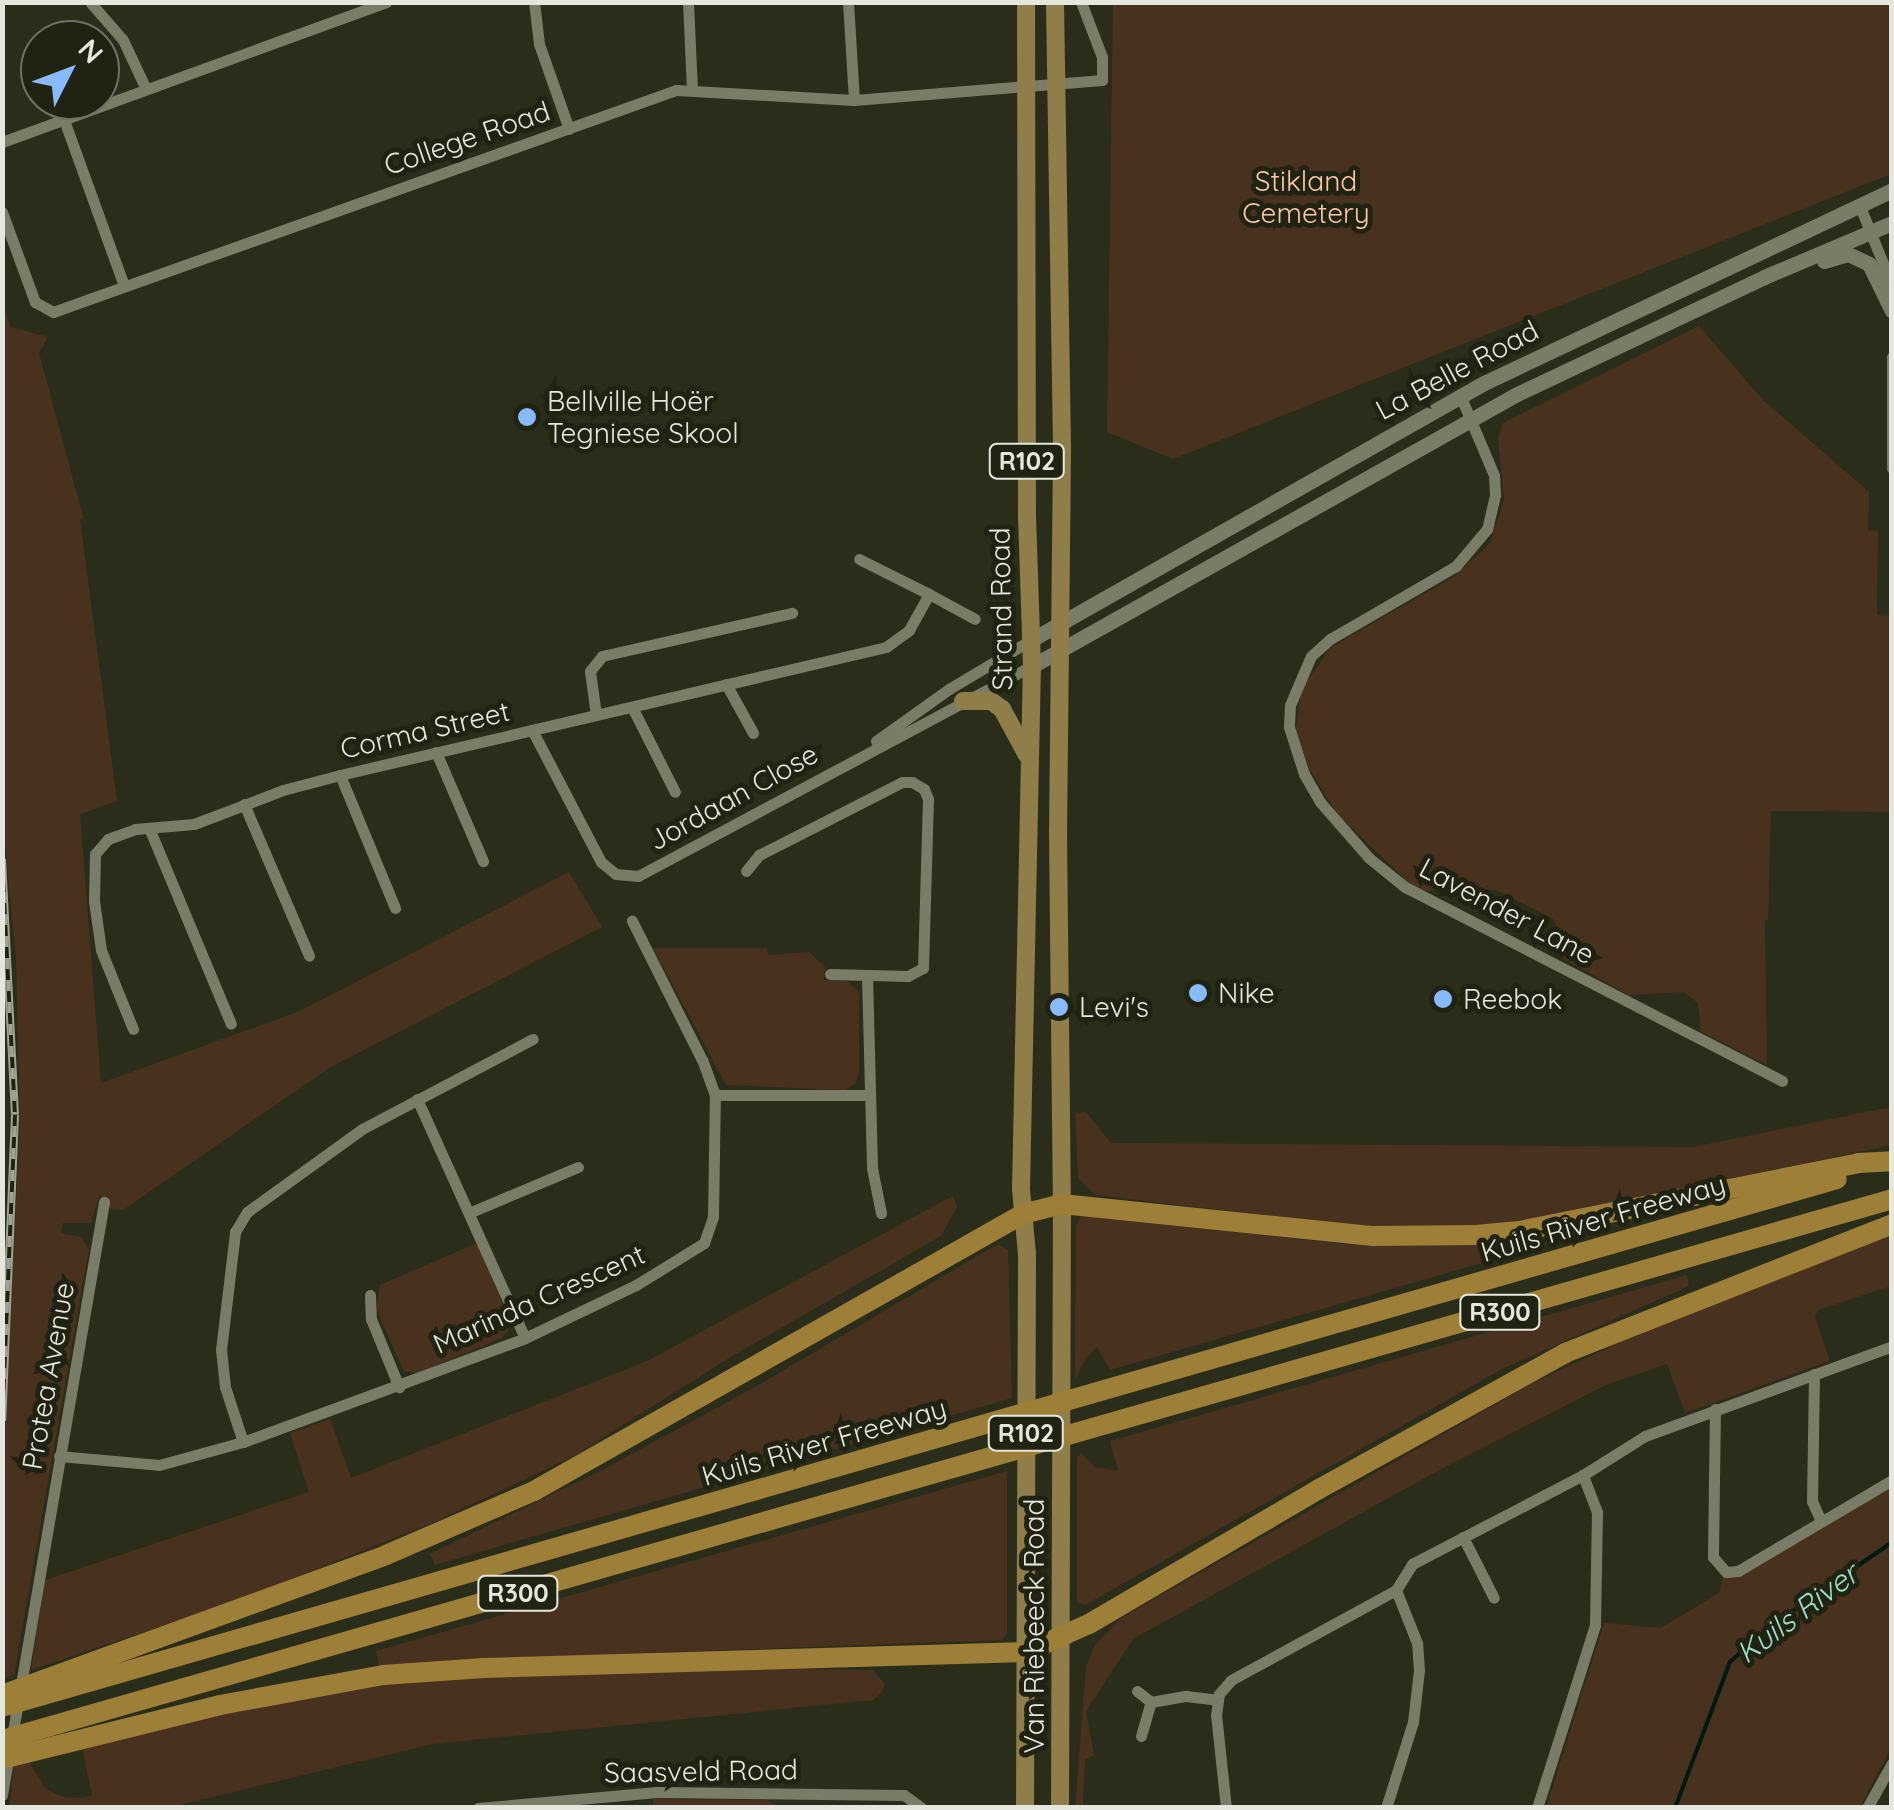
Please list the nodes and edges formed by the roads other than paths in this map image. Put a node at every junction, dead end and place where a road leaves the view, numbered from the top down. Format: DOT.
graph roads {
  1 [pos="90,2"];
  2 [pos="386,2"];
  3 [pos="534,2"];
  4 [pos="688,2"];
  5 [pos="848,2"];
  6 [pos="1026,2"];
  7 [pos="1055,2"];
  8 [pos="1082,2"];
  9 [pos="1059,83"];
  10 [pos="1028,86"];
  11 [pos="146,89"];
  12 [pos="692,89"];
  13 [pos="120,99"];
  14 [pos="854,100"];
  15 [pos="64,120"];
  16 [pos="569,129"];
  17 [pos="2,142"];
  18 [pos="1892,190"];
  19 [pos="1859,204"];
  20 [pos="2,212"];
  21 [pos="1892,223"];
  22 [pos="1870,232"];
  23 [pos="1800,261"];
  24 [pos="124,286"];
  25 [pos="1891,306"];
  26 [pos="1892,357"];
  27 [pos="1460,395"];
  28 [pos="1471,418"];
  29 [pos="1892,468"];
  30 [pos="859,559"];
  31 [pos="929,594"];
  32 [pos="792,613"];
  33 [pos="976,619"];
  34 [pos="1060,621"];
  35 [pos="1030,640"];
  36 [pos="1060,650"];
  37 [pos="1032,666"];
  38 [pos="726,684"];
  39 [pos="963,700"];
  40 [pos="632,707"];
  41 [pos="596,715"];
  42 [pos="532,730"];
  43 [pos="753,733"];
  44 [pos="436,752"];
  45 [pos="861,754"];
  46 [pos="1029,760"];
  47 [pos="340,776"];
  48 [pos="676,792"];
  49 [pos="244,804"];
  50 [pos="149,828"];
  51 [pos="482,861"];
  52 [pos="746,870"];
  53 [pos="395,908"];
  54 [pos="632,921"];
  55 [pos="309,956"];
  56 [pos="830,974"];
  57 [pos="867,975"];
  58 [pos="231,1024"];
  59 [pos="133,1029"];
  60 [pos="533,1039"];
  61 [pos="1782,1080"];
  62 [pos="715,1095"];
  63 [pos="869,1096"];
  64 [pos="417,1098"];
  65 [pos="1892,1162"];
  66 [pos="578,1167"];
  67 [pos="1892,1199"];
  68 [pos="104,1202"];
  69 [pos="1062,1204"];
  70 [pos="470,1212"];
  71 [pos="881,1213"];
  72 [pos="1023,1214"];
  73 [pos="1892,1224"];
  74 [pos="370,1295"];
  75 [pos="524,1338"];
  76 [pos="1892,1346"];
  77 [pos="1814,1374"];
  78 [pos="399,1388"];
  79 [pos="1715,1409"];
  80 [pos="243,1442"];
  81 [pos="59,1456"];
  82 [pos="1583,1475"];
  83 [pos="1892,1480"];
  84 [pos="1821,1521"];
  85 [pos="1464,1537"];
  86 [pos="1396,1590"];
  87 [pos="1494,1598"];
  88 [pos="1062,1638"];
  89 [pos="1026,1652"];
  90 [pos="1136,1691"];
  91 [pos="2,1694"];
  92 [pos="1217,1700"];
  93 [pos="1151,1702"];
  94 [pos="2,1707"];
  95 [pos="1141,1736"];
  96 [pos="2,1740"];
  97 [pos="2,1759"];
  98 [pos="1892,1762"];
  99 [pos="2,1795"];
  100 [pos="791,1801"];
  101 [pos="478,1808"];
  102 [pos="922,1808"];
  103 [pos="1024,1808"];
  104 [pos="1060,1808"];
  105 [pos="1226,1808"];
  106 [pos="1386,1808"];
  107 [pos="1537,1808"];
  108 [pos="1867,1808"];
  1 -- 11 [label="street"];
  2 -- 11 [label="street"];
  3 -- 16 [label="street"];
  4 -- 12 [label="street"];
  5 -- 14 [label="street"];
  6 -- 10 [label="main road, Strand Road / R102"];
  7 -- 9 [label="main road, Strand Road / R102"];
  8 -- 9 [label="street, College Road"];
  9 -- 10 [label="street, College Road"];
  9 -- 34 [label="main road, Strand Road / R102"];
  10 -- 14 [label="street, College Road"];
  10 -- 35 [label="main road, Strand Road / R102"];
  11 -- 13 [label="street"];
  12 -- 14 [label="street, College Road"];
  12 -- 16 [label="street, College Road"];
  15 -- 17 [label="street"];
  15 -- 24 [label="street"];
  16 -- 24 [label="street, College Road"];
  18 -- 19 [label="main road, La Belle Road"];
  19 -- 22 [label="street"];
  19 -- 27 [label="main road, La Belle Road"];
  20 -- 24 [label="street, College Road"];
  21 -- 22 [label="main road, La Belle Road"];
  22 -- 23 [label="main road, La Belle Road"];
  22 -- 25 [label="street"];
  23 -- 25 [label="main road"];
  23 -- 28 [label="main road, La Belle Road"];
  26 -- 29 [label="street"];
  27 -- 28 [label="street, Lavender Lane"];
  27 -- 34 [label="main road, La Belle Road"];
  28 -- 36 [label="main road, La Belle Road"];
  28 -- 61 [label="street, Lavender Lane"];
  30 -- 31 [label="street"];
  31 -- 33 [label="street"];
  31 -- 38 [label="street, Corma Street"];
  32 -- 41 [label="street"];
  34 -- 35 [label="main road, La Belle Road"];
  34 -- 36 [label="main road, Strand Road / R102"];
  35 -- 37 [label="main road, Strand Road / R102"];
  35 -- 45 [label="street, Jordaan Close"];
  36 -- 37 [label="main road, La Belle Road"];
  36 -- 69 [label="main road, Strand Road / R102"];
  37 -- 39 [label="street, Jordaan Close"];
  37 -- 46 [label="main road, Strand Road / R102"];
  38 -- 40 [label="street, Corma Street"];
  38 -- 43 [label="street"];
  39 -- 45 [label="street, Jordaan Close"];
  39 -- 46 [label="main road"];
  40 -- 41 [label="street, Corma Street"];
  40 -- 48 [label="street"];
  41 -- 42 [label="street, Corma Street"];
  42 -- 44 [label="street, Corma Street"];
  42 -- 45 [label="street, Jordaan Close"];
  44 -- 47 [label="street, Corma Street"];
  44 -- 51 [label="street"];
  46 -- 72 [label="main road, Strand Road / R102"];
  47 -- 49 [label="street, Corma Street"];
  47 -- 53 [label="street"];
  49 -- 50 [label="street, Corma Street"];
  49 -- 55 [label="street"];
  50 -- 58 [label="street"];
  50 -- 59 [label="street, Corma Street"];
  52 -- 57 [label="street"];
  54 -- 62 [label="street, Marinda Crescent"];
  56 -- 57 [label="street"];
  57 -- 63 [label="street"];
  60 -- 64 [label="street"];
  62 -- 63 [label="street"];
  62 -- 75 [label="street, Marinda Crescent"];
  63 -- 71 [label="street"];
  64 -- 70 [label="street"];
  64 -- 80 [label="street"];
  65 -- 69 [label="highway"];
  65 -- 94 [label="highway, Kuils River Freeway / R300"];
  66 -- 70 [label="street"];
  67 -- 96 [label="highway, R300"];
  68 -- 81 [label="street, Protea Avenue"];
  69 -- 72 [label="highway"];
  69 -- 88 [label="main road, Van Riebeeck Road / R102"];
  70 -- 75 [label="street"];
  72 -- 89 [label="main road, Van Riebeeck Road / R102"];
  72 -- 91 [label="highway"];
  73 -- 88 [label="highway"];
  74 -- 78 [label="street"];
  75 -- 78 [label="street, Marinda Crescent"];
  76 -- 77 [label="street"];
  77 -- 79 [label="street"];
  77 -- 84 [label="street"];
  78 -- 80 [label="street, Marinda Crescent"];
  79 -- 82 [label="street"];
  79 -- 84 [label="street"];
  80 -- 81 [label="street, Marinda Crescent"];
  81 -- 99 [label="street, Protea Avenue"];
  82 -- 85 [label="street"];
  82 -- 107 [label="street"];
  83 -- 84 [label="street"];
  85 -- 86 [label="street"];
  85 -- 87 [label="street"];
  86 -- 92 [label="street"];
  86 -- 106 [label="street"];
  88 -- 89 [label="highway"];
  88 -- 104 [label="main road, Van Riebeeck Road / R102"];
  89 -- 97 [label="highway"];
  89 -- 103 [label="main road, Van Riebeeck Road / R102"];
  90 -- 93 [label="street"];
  92 -- 93 [label="street"];
  92 -- 105 [label="street"];
  93 -- 95 [label="street"];
  98 -- 108 [label="street"];
  100 -- 101 [label="street, Saasveld Road"];
  100 -- 102 [label="street, Saasveld Road"];
}
